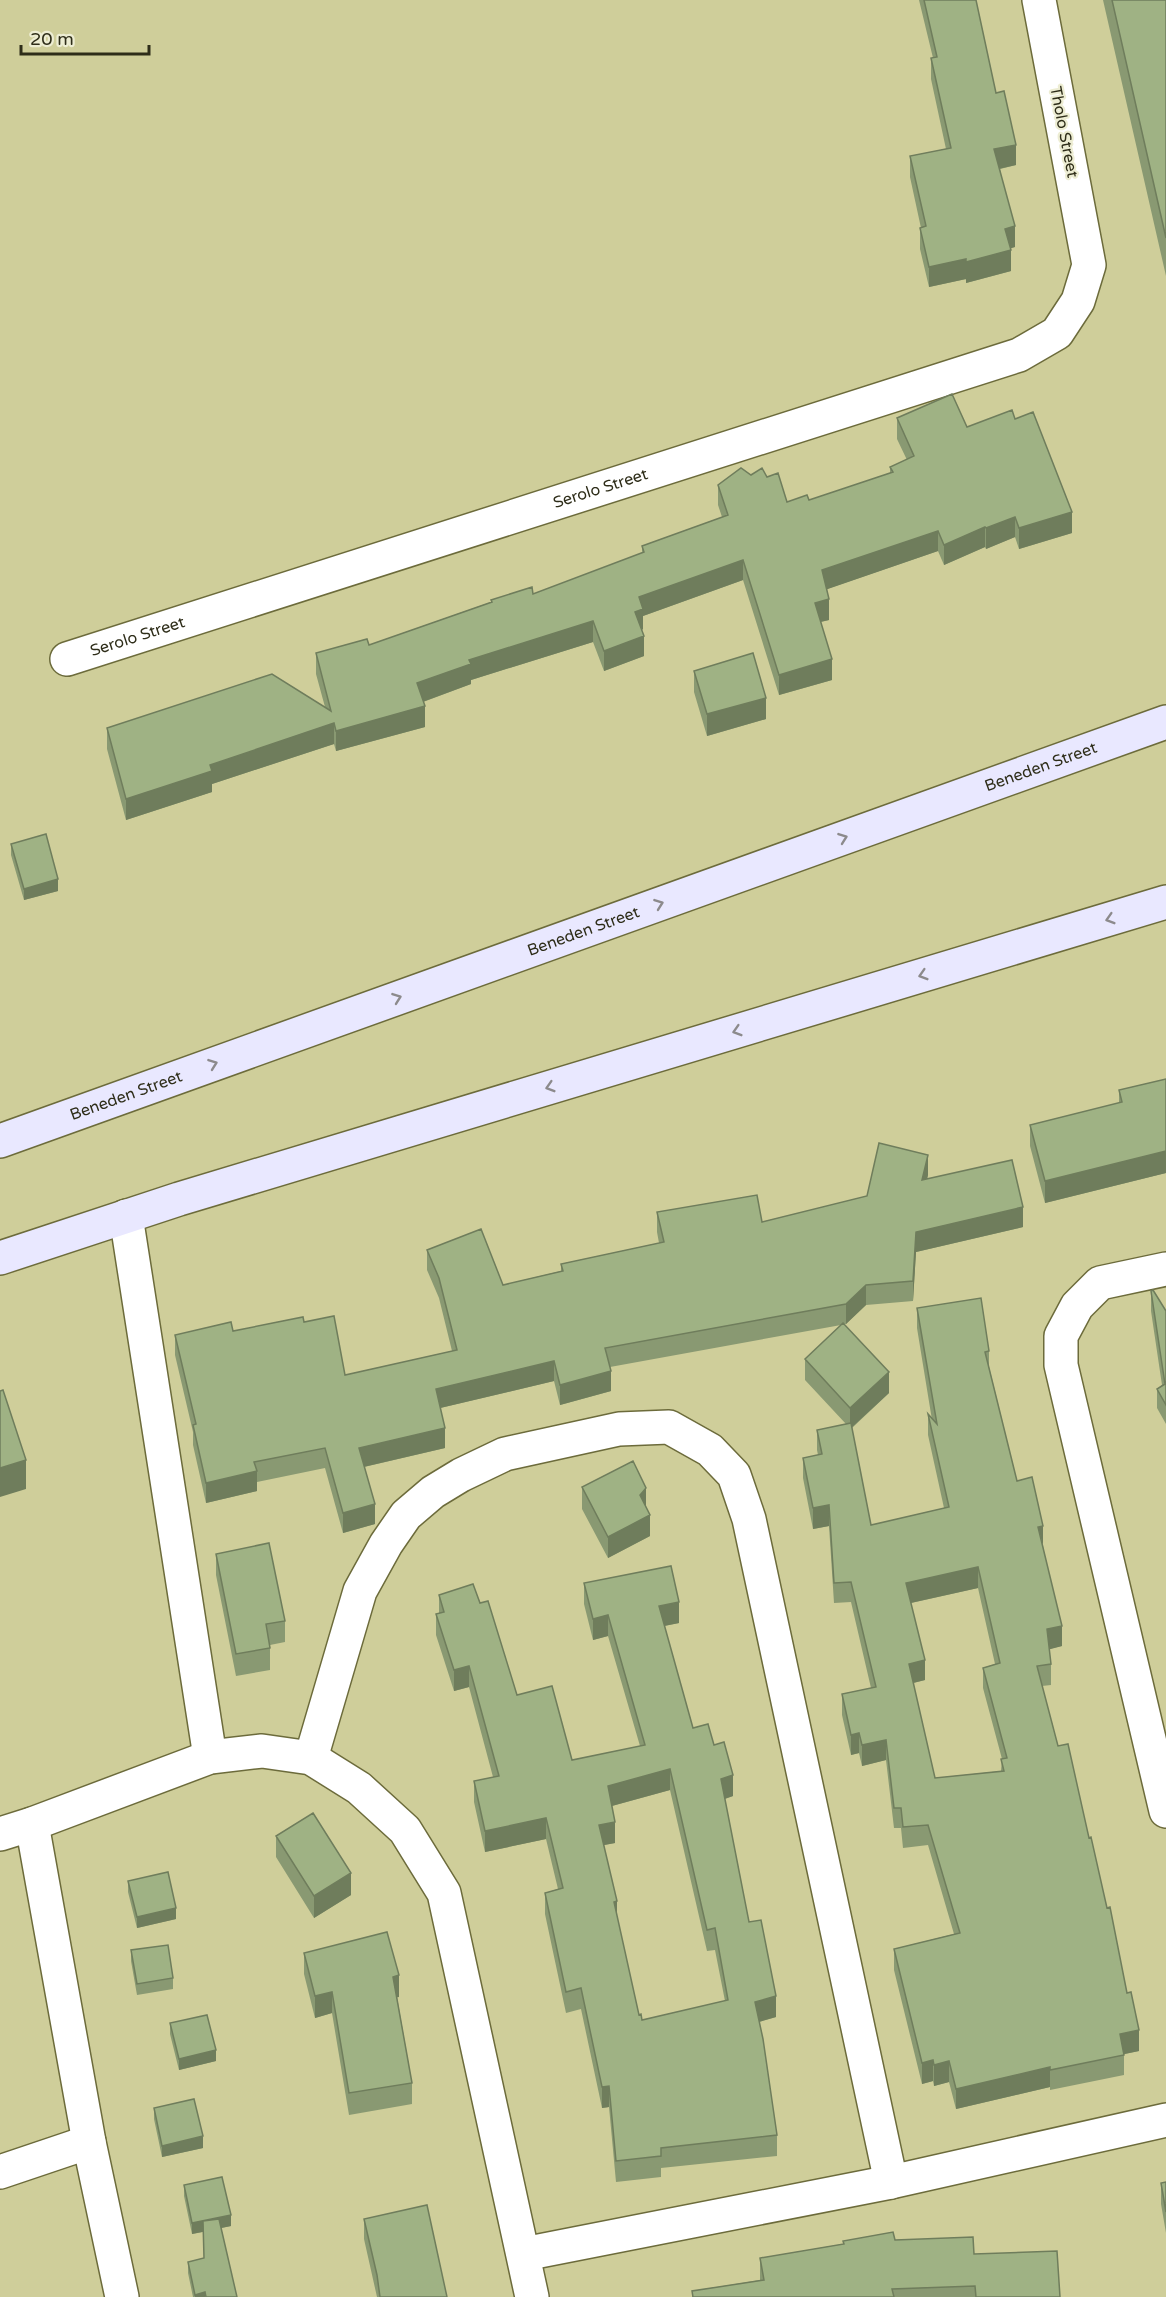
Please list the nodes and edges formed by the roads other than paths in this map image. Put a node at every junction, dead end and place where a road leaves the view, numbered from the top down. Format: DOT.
graph roads {
  1 [pos="1039,0"];
  2 [pos="1089,264"];
  3 [pos="67,659"];
  4 [pos="1166,723"];
  5 [pos="1166,902"];
  6 [pos="0,1141"];
  7 [pos="126,1216"];
  8 [pos="0,1258"];
  9 [pos="1166,1269"];
  10 [pos="210,1757"];
  11 [pos="311,1758"];
  12 [pos="1166,1811"];
  13 [pos="32,1824"];
  14 [pos="0,1834"];
  15 [pos="1166,2120"];
  16 [pos="89,2142"];
  17 [pos="0,2172"];
  18 [pos="891,2182"];
  19 [pos="524,2254"];
  20 [pos="122,2297"];
  21 [pos="532,2297"];
  1 -- 2 [label="street, Tholo Street"];
  2 -- 3 [label="street, Serolo Street"];
  6 -- 4 [label="main road, Beneden Street, one-way"];
  5 -- 7 [label="main road, one-way"];
  7 -- 8 [label="main road"];
  7 -- 10 [label="street"];
  9 -- 12 [label="street"];
  10 -- 11 [label="street"];
  10 -- 13 [label="street"];
  11 -- 18 [label="street"];
  11 -- 19 [label="street"];
  13 -- 14 [label="street"];
  13 -- 16 [label="street"];
  15 -- 18 [label="street"];
  16 -- 17 [label="street"];
  16 -- 20 [label="street"];
  18 -- 19 [label="street"];
  19 -- 21 [label="street"];
}
